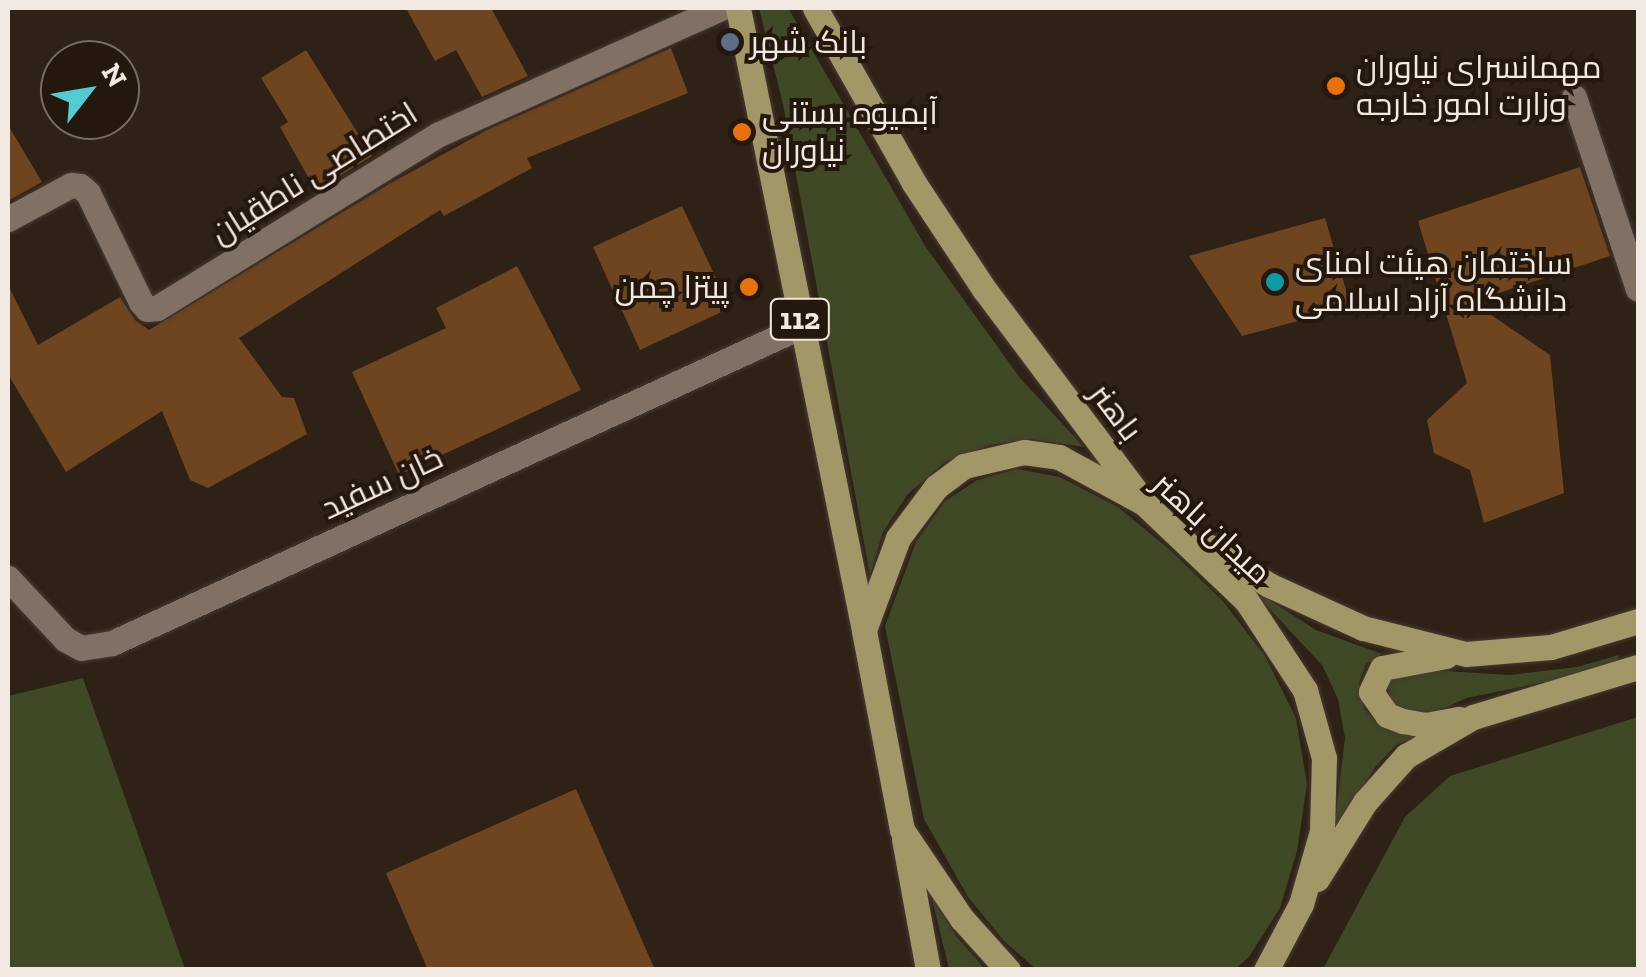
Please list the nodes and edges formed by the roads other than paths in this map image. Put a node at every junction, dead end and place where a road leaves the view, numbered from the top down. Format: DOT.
graph roads {
  1 [pos="720,8"];
  2 [pos="738,8"];
  3 [pos="815,8"];
  4 [pos="1574,96"];
  5 [pos="8,218"];
  6 [pos="1638,289"];
  7 [pos="802,326"];
  8 [pos="1144,503"];
  9 [pos="8,578"];
  10 [pos="1638,621"];
  11 [pos="864,630"];
  12 [pos="1466,654"];
  13 [pos="1638,667"];
  14 [pos="1473,717"];
  15 [pos="902,830"];
  16 [pos="1301,904"];
  17 [pos="928,970"];
  18 [pos="1008,970"];
  19 [pos="1266,970"];
  1 -- 5 [label="street, اختصاصی ناطقیان"];
  2 -- 7 [label="main road, 112"];
  3 -- 8 [label="main road, باهنر"];
  4 -- 6 [label="street"];
  7 -- 9 [label="street, خان سفید"];
  7 -- 11 [label="main road, 112"];
  8 -- 11 [label="main road, میدان باهنر"];
  8 -- 12 [label="main road, باهنر"];
  8 -- 16 [label="main road, میدان باهنر"];
  10 -- 12 [label="main road, باهنر"];
  11 -- 15 [label="main road, میدان باهنر"];
  12 -- 14 [label="main road"];
  13 -- 14 [label="main road"];
  14 -- 16 [label="main road"];
  15 -- 17 [label="main road"];
  15 -- 18 [label="main road, میدان باهنر"];
  16 -- 19 [label="main road, میدان باهنر"];
}
